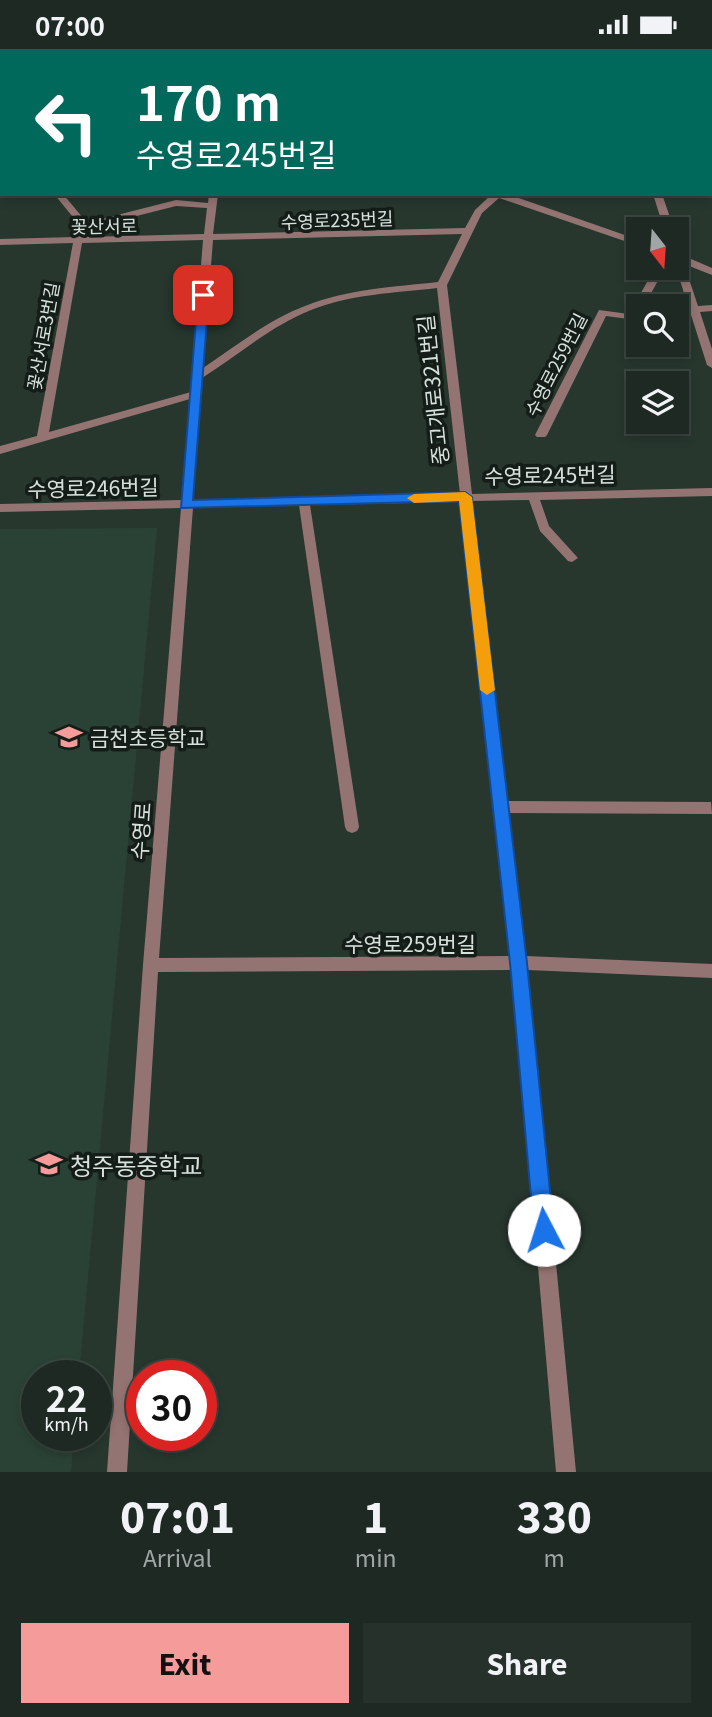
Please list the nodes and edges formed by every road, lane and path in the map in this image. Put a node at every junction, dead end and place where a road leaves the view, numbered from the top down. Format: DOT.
graph roads {
  1 [pos="60,196"];
  2 [pos="496,196"];
  3 [pos="504,196"];
  4 [pos="658,196"];
  5 [pos="213,200"];
  6 [pos="665,217"];
  7 [pos="85,226"];
  8 [pos="468,232"];
  9 [pos="626,238"];
  10 [pos="208,239"];
  11 [pos="78,241"];
  12 [pos="0,242"];
  13 [pos="690,263"];
  14 [pos="712,272"];
  15 [pos="685,280"];
  16 [pos="442,285"];
  17 [pos="712,308"];
  18 [pos="694,309"];
  19 [pos="626,317"];
  20 [pos="712,365"];
  21 [pos="196,386"];
  22 [pos="541,435"];
  23 [pos="42,437"];
  24 [pos="0,450"];
  25 [pos="712,492"];
  26 [pos="533,495"];
  27 [pos="465,497"];
  28 [pos="304,502"];
  29 [pos="186,505"];
  30 [pos="0,508"];
  31 [pos="572,558"];
  32 [pos="500,807"];
  33 [pos="711,808"];
  34 [pos="352,827"];
  35 [pos="519,963"];
  36 [pos="151,965"];
  37 [pos="712,971"];
  38 [pos="117,1472"];
  39 [pos="566,1472"];
  1 -- 7 [label="street, 꽃산서로"];
  2 -- 8 [label="street, 중고개로321번길"];
  3 -- 9 [label="street"];
  4 -- 6 [label="street"];
  5 -- 7 [label="street"];
  5 -- 10 [label="street, 수영로"];
  7 -- 11 [label="street, 꽃산서로3번길"];
  8 -- 10 [label="street, 수영로235번길"];
  8 -- 16 [label="street, 중고개로321번길"];
  10 -- 11 [label="street, 꽃산서로"];
  10 -- 21 [label="street, 수영로"];
  11 -- 12 [label="street, 꽃산서로"];
  11 -- 23 [label="street, 꽃산서로3번길"];
  13 -- 14 [label="street"];
  15 -- 18 [label="street"];
  16 -- 21 [label="street"];
  16 -- 27 [label="street, 중고개로321번길"];
  17 -- 18 [label="street"];
  18 -- 20 [label="street"];
  19 -- 22 [label="street, 수영로259번길"];
  21 -- 23 [label="street"];
  21 -- 29 [label="street, 수영로"];
  23 -- 24 [label="street"];
  25 -- 26 [label="street, 수영로245번길"];
  26 -- 27 [label="street, 수영로245번길"];
  26 -- 31 [label="street"];
  27 -- 28 [label="street, 수영로245번길"];
  27 -- 32 [label="street, 중고개로321번길"];
  28 -- 29 [label="street, 수영로245번길"];
  28 -- 34 [label="street"];
  29 -- 30 [label="street, 수영로246번길"];
  29 -- 36 [label="street, 수영로"];
  32 -- 33 [label="street"];
  32 -- 35 [label="street, 중고개로321번길"];
  35 -- 36 [label="street, 수영로259번길"];
  35 -- 37 [label="street, 수영로259번길"];
  35 -- 39 [label="street, 중고개로321번길"];
  36 -- 38 [label="street, 수영로"];
}
